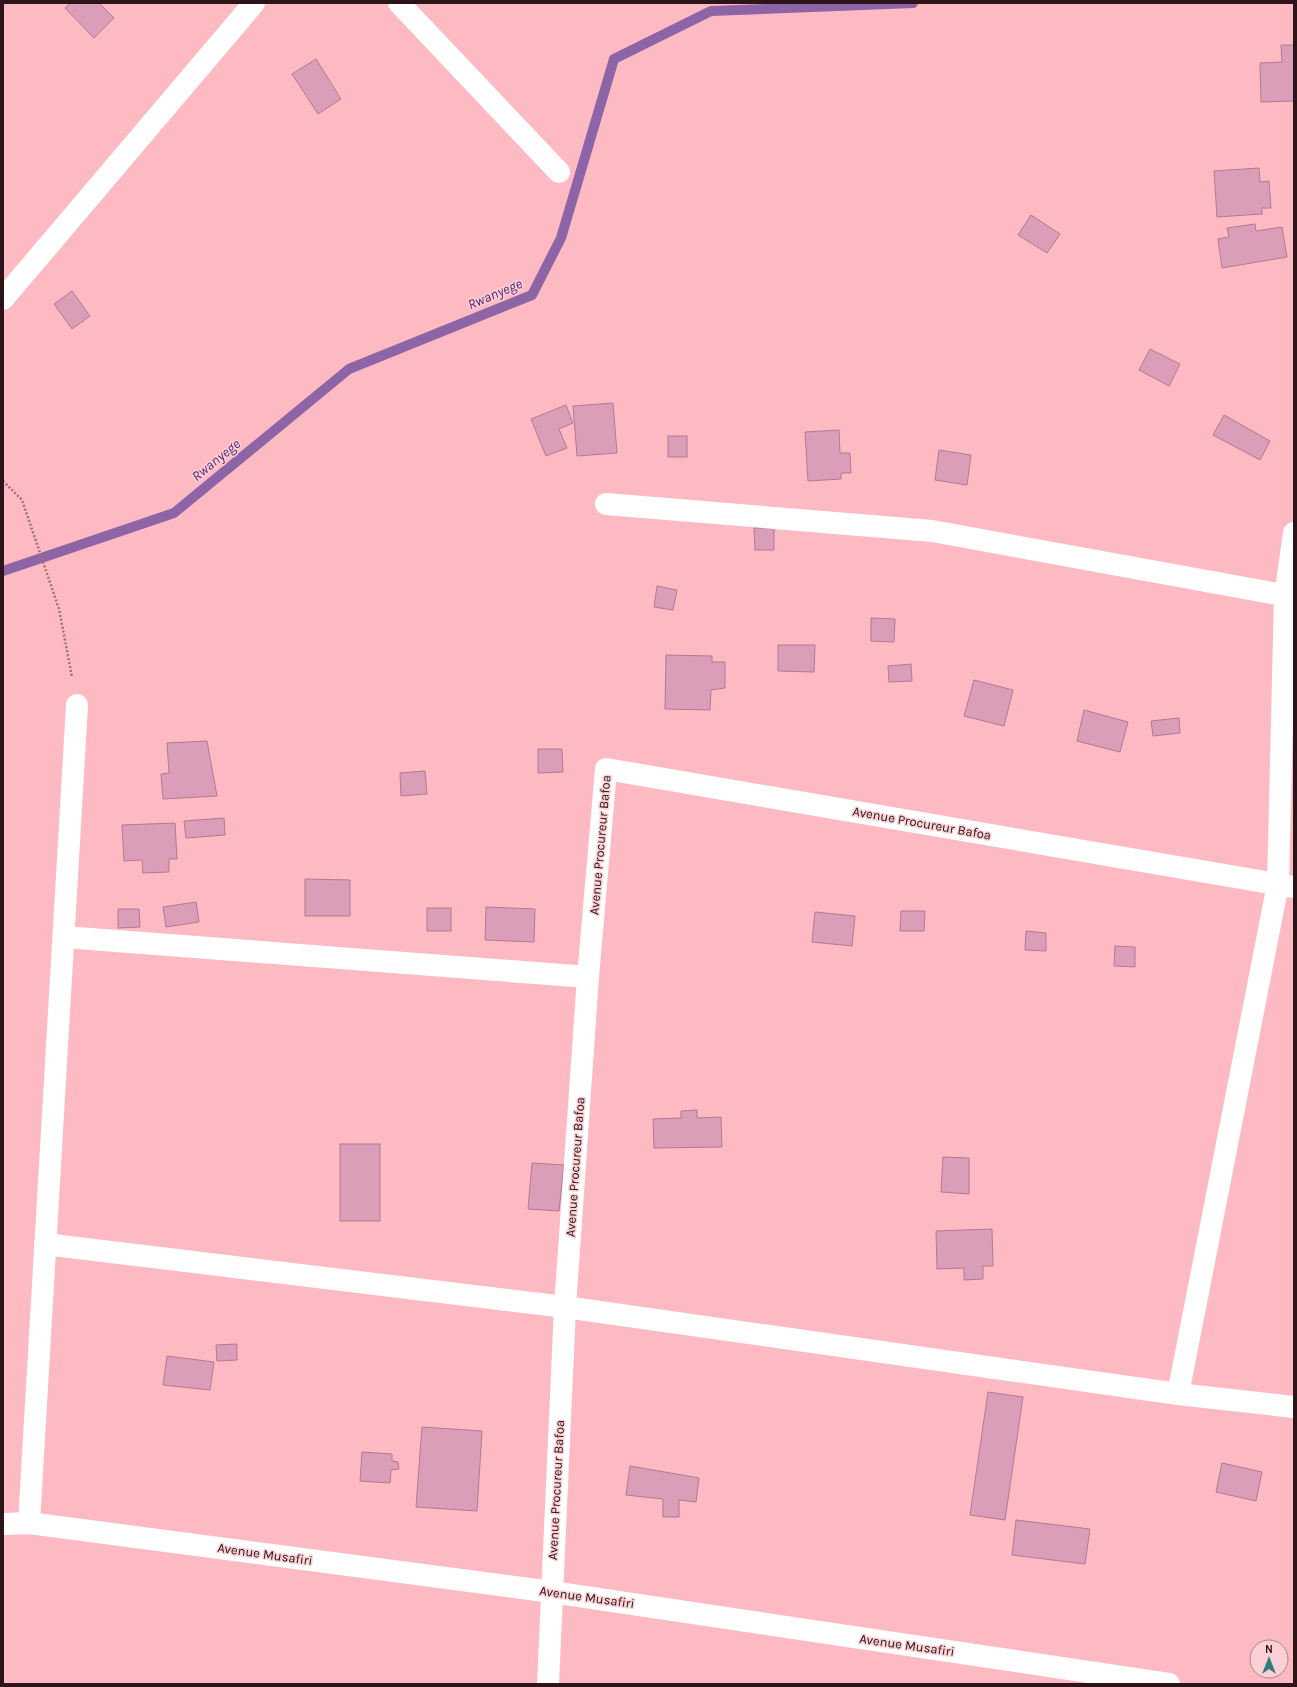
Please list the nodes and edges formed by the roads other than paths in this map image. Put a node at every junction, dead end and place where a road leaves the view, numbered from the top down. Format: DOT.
graph roads {
  1 [pos="254,3"];
  2 [pos="399,3"];
  3 [pos="559,172"];
  4 [pos="3,299"];
  5 [pos="606,504"];
  6 [pos="1294,533"];
  7 [pos="1289,597"];
  8 [pos="77,705"];
  9 [pos="1286,885"];
  10 [pos="64,937"];
  11 [pos="588,977"];
  12 [pos="45,1244"];
  13 [pos="565,1307"];
  14 [pos="1178,1394"];
  15 [pos="1294,1407"];
  16 [pos="29,1523"];
  17 [pos="3,1524"];
  18 [pos="552,1592"];
  19 [pos="1089,1678"];
  20 [pos="548,1684"];
  21 [pos="1169,1684"];
  1 -- 4 [label="street"];
  2 -- 3 [label="street"];
  5 -- 7 [label="street"];
  6 -- 7 [label="street"];
  7 -- 9 [label="street"];
  8 -- 10 [label="street"];
  9 -- 11 [label="street, Avenue Procureur Bafoa"];
  9 -- 14 [label="street"];
  10 -- 11 [label="street"];
  10 -- 12 [label="street"];
  11 -- 13 [label="street, Avenue Procureur Bafoa"];
  12 -- 13 [label="street"];
  12 -- 16 [label="street"];
  13 -- 14 [label="street"];
  13 -- 18 [label="street, Avenue Procureur Bafoa"];
  14 -- 15 [label="street"];
  16 -- 17 [label="street, Avenue Musafiri"];
  16 -- 18 [label="street, Avenue Musafiri"];
  18 -- 19 [label="street, Avenue Musafiri"];
  18 -- 20 [label="street, Avenue Procureur Bafoa"];
  19 -- 21 [label="street, Avenue Musafiri"];
}
